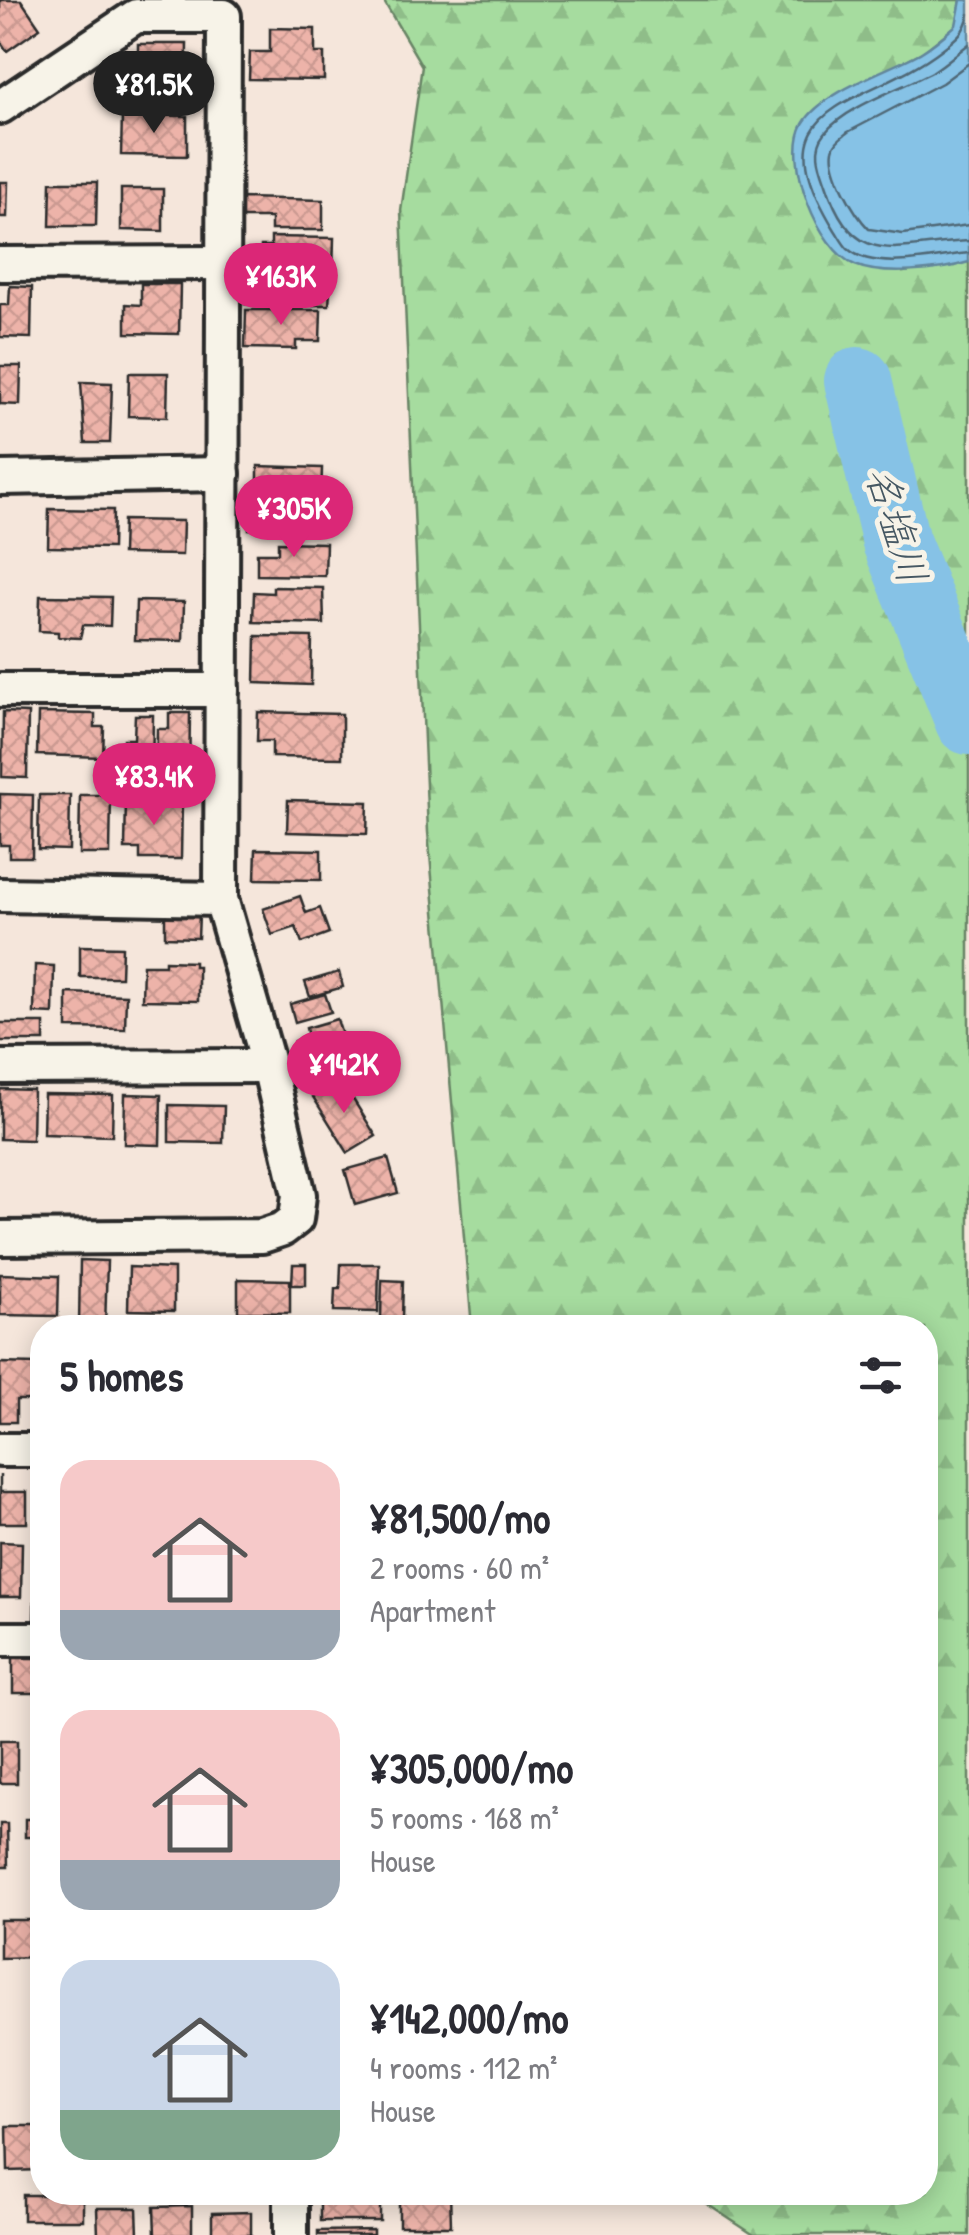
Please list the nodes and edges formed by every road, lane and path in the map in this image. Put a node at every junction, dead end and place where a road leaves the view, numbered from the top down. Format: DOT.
graph roads {
  1 [pos="0,106"];
  2 [pos="224,263"];
  3 [pos="0,264"];
  4 [pos="223,474"];
  5 [pos="0,478"];
  6 [pos="0,690"];
  7 [pos="222,690"];
  8 [pos="0,895"];
  9 [pos="222,899"];
  10 [pos="269,1066"];
  11 [pos="0,1068"];
  12 [pos="0,1238"];
  13 [pos="0,1450"];
  14 [pos="30,1450"];
  15 [pos="0,1639"];
  16 [pos="30,1639"];
  17 [pos="291,2205"];
  18 [pos="291,2235"];
  1 -- 2 [label="street"];
  2 -- 3 [label="street"];
  2 -- 4 [label="street"];
  4 -- 5 [label="street"];
  4 -- 7 [label="street"];
  6 -- 7 [label="street"];
  7 -- 9 [label="street"];
  8 -- 9 [label="street"];
  9 -- 10 [label="street"];
  10 -- 11 [label="street"];
  10 -- 12 [label="street"];
  13 -- 14 [label="street"];
  15 -- 16 [label="street"];
  17 -- 18 [label="street"];
}
